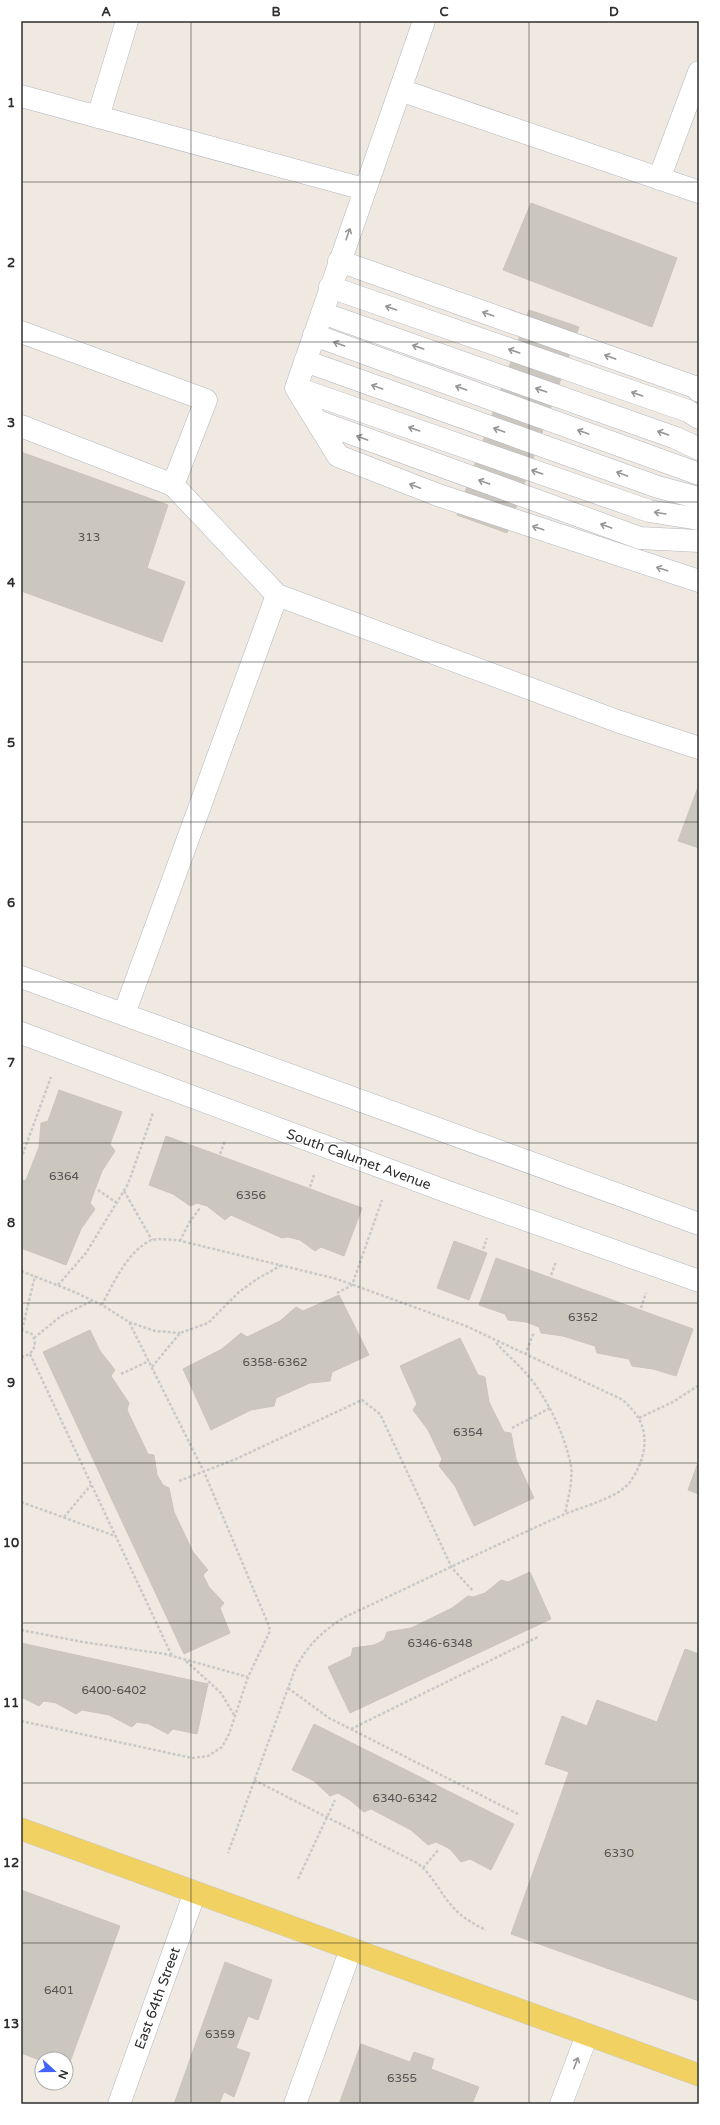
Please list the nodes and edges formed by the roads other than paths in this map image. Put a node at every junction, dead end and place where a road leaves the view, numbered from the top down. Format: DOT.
graph roads {
  1 [pos="127,21"];
  2 [pos="424,21"];
  3 [pos="699,72"];
  4 [pos="400,90"];
  5 [pos="21,96"];
  6 [pos="98,117"];
  7 [pos="659,178"];
  8 [pos="364,189"];
  9 [pos="699,192"];
  10 [pos="339,261"];
  11 [pos="330,287"];
  12 [pos="322,313"];
  13 [pos="21,332"];
  14 [pos="314,335"];
  15 [pos="305,361"];
  16 [pos="296,388"];
  17 [pos="699,391"];
  18 [pos="699,418"];
  19 [pos="317,421"];
  20 [pos="21,426"];
  21 [pos="699,449"];
  22 [pos="699,474"];
  23 [pos="173,485"];
  24 [pos="699,498"];
  25 [pos="699,519"];
  26 [pos="699,541"];
  27 [pos="699,581"];
  28 [pos="277,595"];
  29 [pos="699,748"];
  30 [pos="21,977"];
  31 [pos="124,1014"];
  32 [pos="21,1033"];
  33 [pos="699,1224"];
  34 [pos="699,1281"];
  35 [pos="21,1829"];
  36 [pos="195,1892"];
  37 [pos="351,1948"];
  38 [pos="587,2035"];
  39 [pos="699,2075"];
  40 [pos="563,2097"];
  41 [pos="119,2104"];
  42 [pos="295,2104"];
  1 -- 6 [label="street"];
  2 -- 4 [label="street"];
  3 -- 7 [label="street"];
  4 -- 7 [label="street"];
  4 -- 8 [label="street"];
  5 -- 6 [label="street"];
  6 -- 8 [label="street"];
  7 -- 9 [label="street"];
  10 -- 8 [label="street, one-way"];
  10 -- 11 [label="street"];
  17 -- 10 [label="street, one-way"];
  11 -- 12 [label="street"];
  18 -- 11 [label="street, one-way"];
  12 -- 14 [label="street"];
  21 -- 12 [label="street, one-way"];
  13 -- 23 [label="street"];
  14 -- 15 [label="street"];
  22 -- 14 [label="street, one-way"];
  15 -- 16 [label="street"];
  24 -- 15 [label="street, one-way"];
  16 -- 19 [label="street"];
  25 -- 16 [label="street, one-way"];
  26 -- 19 [label="street, one-way"];
  27 -- 19 [label="street, one-way"];
  20 -- 23 [label="street"];
  23 -- 28 [label="street"];
  28 -- 29 [label="street"];
  28 -- 31 [label="street"];
  30 -- 31 [label="street"];
  31 -- 33 [label="street"];
  32 -- 34 [label="street, South Calumet Avenue"];
  35 -- 36 [label="main road"];
  36 -- 37 [label="main road"];
  36 -- 41 [label="street, East 64th Street"];
  37 -- 38 [label="main road"];
  37 -- 42 [label="street"];
  38 -- 39 [label="main road"];
  40 -- 38 [label="street, one-way"];
}
